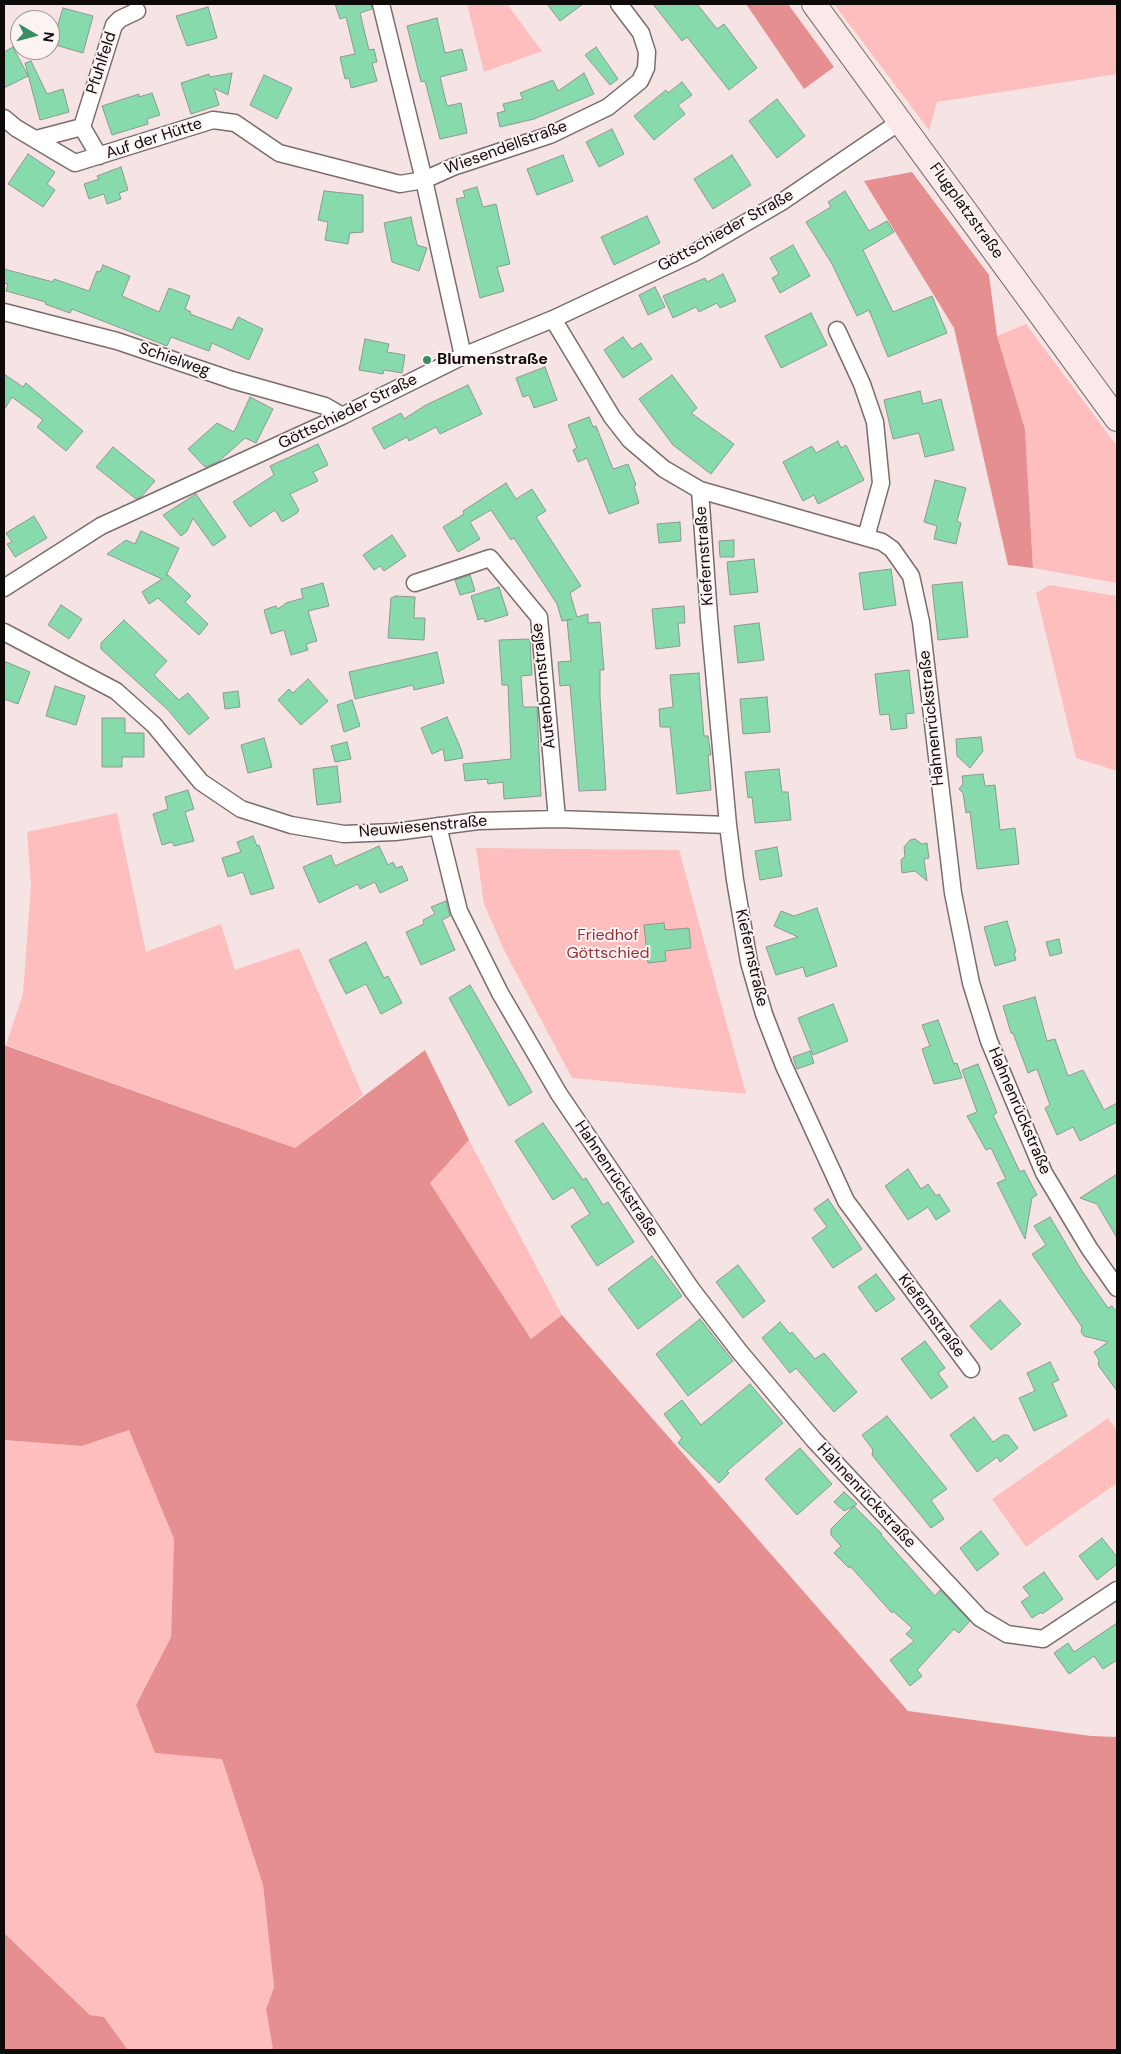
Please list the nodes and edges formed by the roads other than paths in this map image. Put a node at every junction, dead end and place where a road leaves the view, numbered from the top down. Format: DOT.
graph roads {
  1 [pos="381,4"];
  2 [pos="619,4"];
  3 [pos="814,4"];
  4 [pos="137,11"];
  5 [pos="4,118"];
  6 [pos="901,121"];
  7 [pos="82,127"];
  8 [pos="36,139"];
  9 [pos="99,156"];
  10 [pos="424,180"];
  11 [pos="4,312"];
  12 [pos="553,319"];
  13 [pos="837,330"];
  14 [pos="463,356"];
  15 [pos="342,416"];
  16 [pos="1117,419"];
  17 [pos="700,490"];
  18 [pos="866,537"];
  19 [pos="415,583"];
  20 [pos="4,588"];
  21 [pos="4,632"];
  22 [pos="557,819"];
  23 [pos="728,825"];
  24 [pos="438,826"];
  25 [pos="1117,1288"];
  26 [pos="971,1369"];
  27 [pos="1117,1590"];
  1 -- 10 [label="street"];
  2 -- 10 [label="street, Wiesendellstraße"];
  3 -- 6 [label="street, Flugplatzstraße"];
  4 -- 7 [label="street, Pfuhlfeld"];
  5 -- 8 [label="street, Auf der Hütte"];
  6 -- 12 [label="street, Göttschieder Straße"];
  6 -- 16 [label="street, Flugplatzstraße"];
  7 -- 8 [label="street"];
  7 -- 9 [label="street"];
  8 -- 9 [label="street, Auf der Hütte"];
  9 -- 10 [label="street, Auf der Hütte"];
  10 -- 14 [label="street"];
  11 -- 15 [label="street, Schielweg"];
  12 -- 14 [label="street, Göttschieder Straße"];
  12 -- 17 [label="street, Hahnenrückstraße"];
  13 -- 18 [label="street"];
  14 -- 15 [label="street, Göttschieder Straße"];
  15 -- 20 [label="street, Göttschieder Straße"];
  17 -- 18 [label="street, Hahnenrückstraße"];
  17 -- 23 [label="street, Kiefernstraße"];
  18 -- 25 [label="street, Hahnenrückstraße"];
  19 -- 22 [label="street, Autenbornstraße"];
  21 -- 24 [label="street, Neuwiesenstraße"];
  22 -- 23 [label="street, Neuwiesenstraße"];
  22 -- 24 [label="street, Neuwiesenstraße"];
  23 -- 26 [label="street, Kiefernstraße"];
  24 -- 27 [label="street, Hahnenrückstraße"];
}
